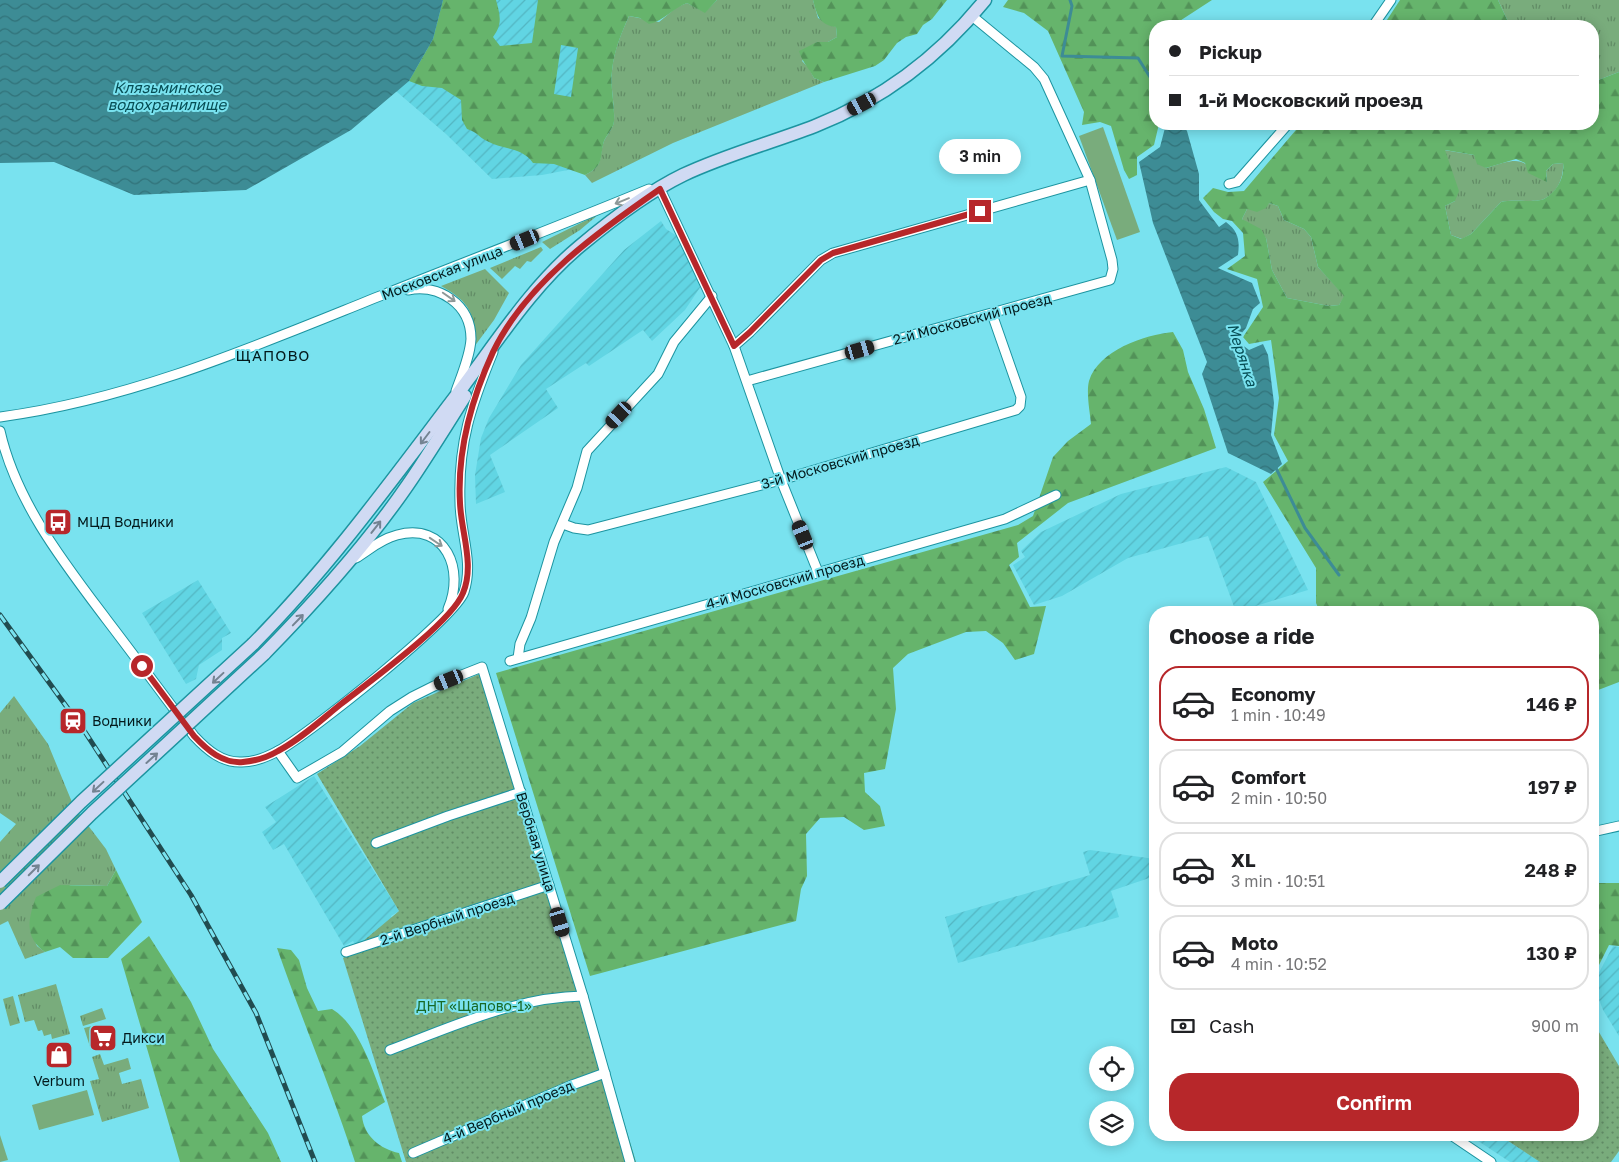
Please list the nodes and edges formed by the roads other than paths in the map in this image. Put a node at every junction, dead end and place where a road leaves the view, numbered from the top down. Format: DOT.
graph roads {
  1 [pos="986,0"];
  2 [pos="1391,0"];
  3 [pos="972,16"];
  4 [pos="1377,20"];
  5 [pos="1283,130"];
  6 [pos="683,175"];
  7 [pos="1090,180"];
  8 [pos="1229,184"];
  9 [pos="660,189"];
  10 [pos="385,294"];
  11 [pos="712,296"];
  12 [pos="992,314"];
  13 [pos="502,334"];
  14 [pos="734,346"];
  15 [pos="493,352"];
  16 [pos="747,381"];
  17 [pos="454,399"];
  18 [pos="0,417"];
  19 [pos="0,431"];
  20 [pos="781,480"];
  21 [pos="1056,495"];
  22 [pos="563,524"];
  23 [pos="346,566"];
  24 [pos="818,572"];
  25 [pos="441,620"];
  26 [pos="278,751"];
  27 [pos="520,792"];
  28 [pos="1619,826"];
  29 [pos="1599,830"];
  30 [pos="376,843"];
  31 [pos="0,882"];
  32 [pos="549,885"];
  33 [pos="0,904"];
  34 [pos="346,952"];
  35 [pos="583,996"];
  36 [pos="390,1050"];
  37 [pos="605,1073"];
  38 [pos="1460,1141"];
  39 [pos="412,1153"];
  40 [pos="630,1162"];
  41 [pos="1491,1162"];
  1 -- 3 [label="main road, Московская улица"];
  2 -- 4 [label="street"];
  3 -- 6 [label="main road, Московская улица"];
  3 -- 7 [label="street"];
  5 -- 8 [label="street"];
  6 -- 9 [label="main road"];
  6 -- 10 [label="street, Московская улица, one-way"];
  7 -- 12 [label="street, 2-й Московский проезд"];
  7 -- 14 [label="street"];
  9 -- 11 [label="street"];
  9 -- 13 [label="main road"];
  10 -- 17 [label="street, one-way"];
  10 -- 18 [label="street, Московская улица"];
  11 -- 14 [label="street"];
  11 -- 22 [label="street"];
  12 -- 16 [label="street, 2-й Московский проезд"];
  12 -- 20 [label="street, 3-й Московский проезд"];
  13 -- 15 [label="main road"];
  13 -- 17 [label="main road"];
  14 -- 16 [label="street"];
  23 -- 15 [label="main road, one-way"];
  15 -- 25 [label="street"];
  16 -- 20 [label="street"];
  17 -- 31 [label="main road, one-way, bridge"];
  19 -- 26 [label="street"];
  20 -- 22 [label="street, 3-й Московский проезд"];
  20 -- 24 [label="street"];
  21 -- 24 [label="street, 4-й Московский проезд"];
  22 -- 24 [label="street, 4-й Московский проезд"];
  23 -- 25 [label="street, one-way"];
  33 -- 23 [label="main road, one-way, bridge"];
  25 -- 26 [label="street"];
  26 -- 27 [label="street, Вербная улица"];
  27 -- 30 [label="street"];
  27 -- 32 [label="street, Вербная улица"];
  28 -- 29 [label="street"];
  32 -- 34 [label="street, 2-й Вербный проезд"];
  32 -- 35 [label="street, Вербная улица"];
  35 -- 36 [label="street"];
  35 -- 37 [label="street, Вербная улица"];
  37 -- 39 [label="street, 4-й Вербный проезд"];
  37 -- 40 [label="street, Вербная улица"];
  38 -- 41 [label="street"];
}
